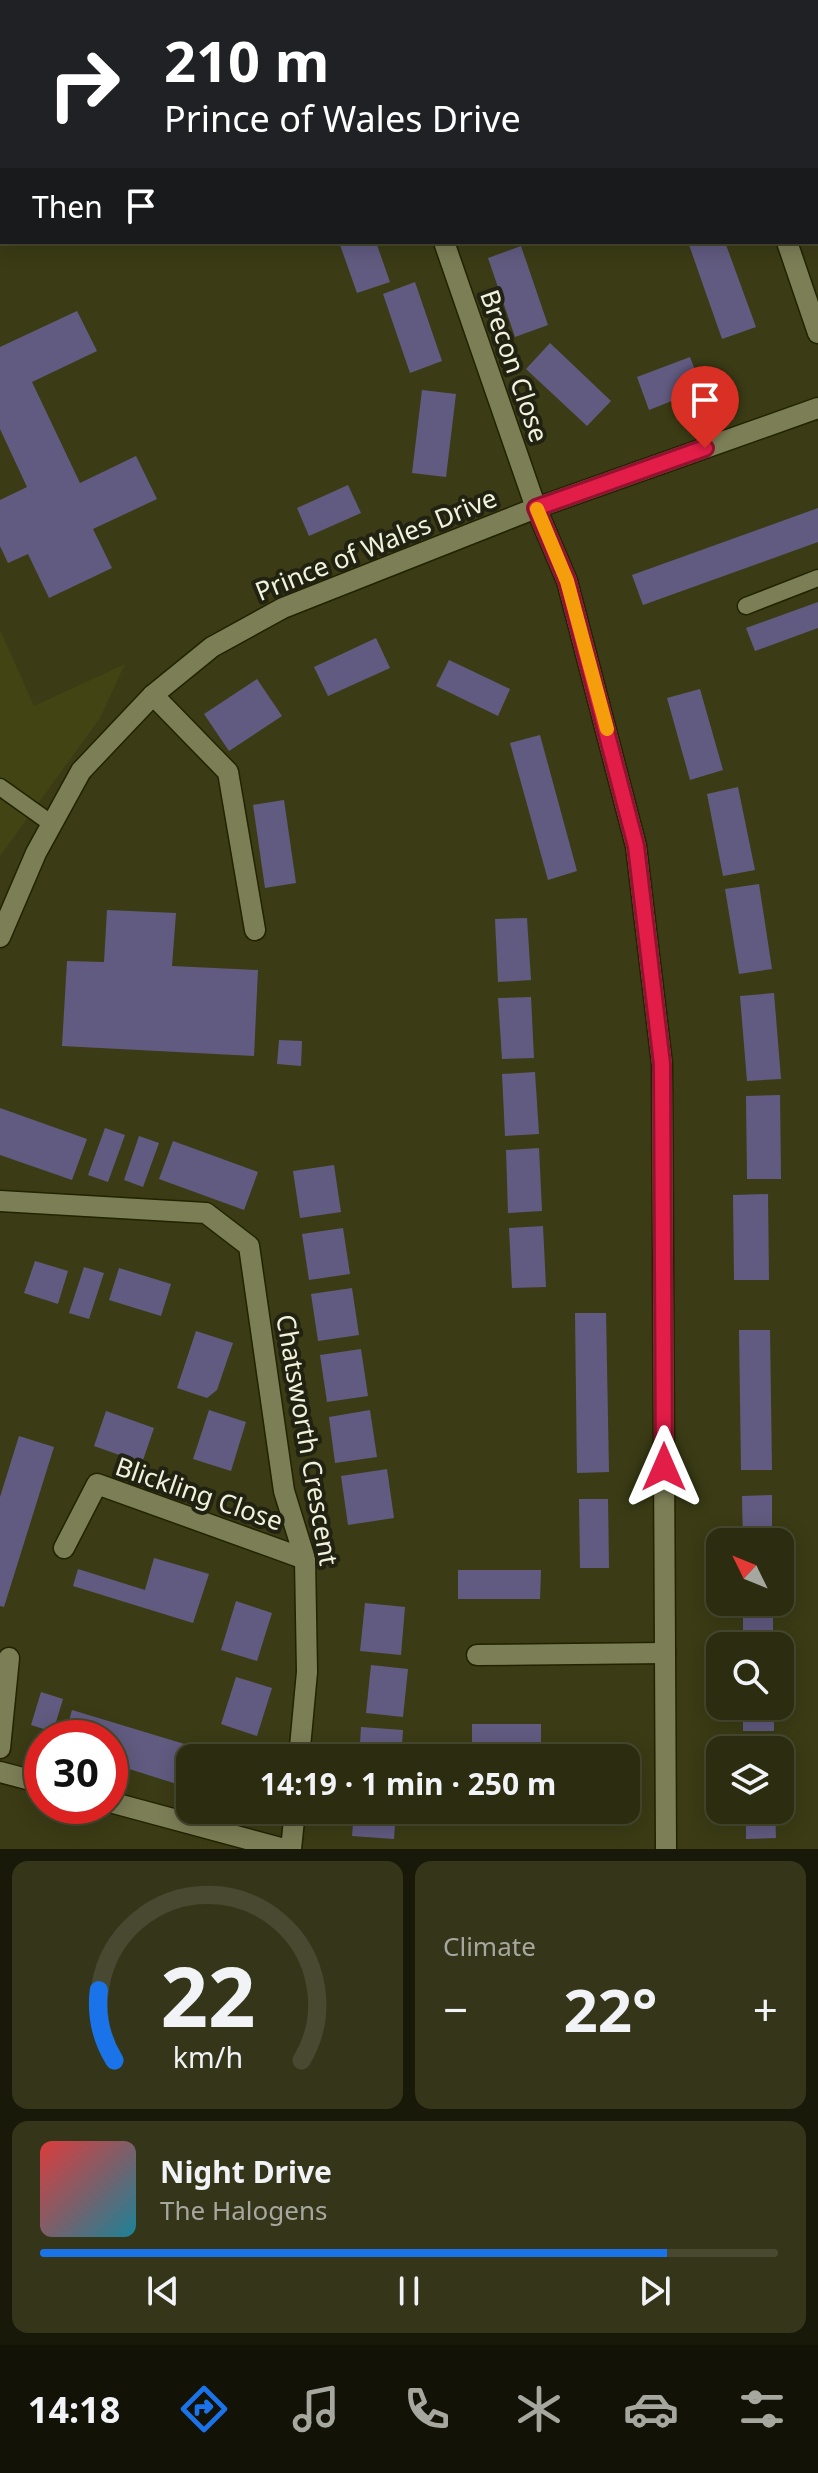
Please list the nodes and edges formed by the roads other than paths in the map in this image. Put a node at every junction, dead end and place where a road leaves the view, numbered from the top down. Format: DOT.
graph roads {
  1 [pos="445,244"];
  2 [pos="788,244"];
  3 [pos="818,333"];
  4 [pos="818,408"];
  5 [pos="536,508"];
  6 [pos="818,578"];
  7 [pos="746,606"];
  8 [pos="153,695"];
  9 [pos="0,787"];
  10 [pos="52,824"];
  11 [pos="255,930"];
  12 [pos="0,937"];
  13 [pos="0,1201"];
  14 [pos="64,1548"];
  15 [pos="305,1559"];
  16 [pos="665,1653"];
  17 [pos="477,1655"];
  18 [pos="9,1658"];
  19 [pos="300,1744"];
  20 [pos="0,1748"];
  21 [pos="0,1772"];
  22 [pos="24,1778"];
  23 [pos="128,1807"];
  24 [pos="294,1824"];
  25 [pos="284,1849"];
  26 [pos="291,1849"];
  27 [pos="666,1849"];
  1 -- 5 [label="street, Brecon Close"];
  2 -- 3 [label="street"];
  4 -- 5 [label="street, Prince of Wales Drive"];
  5 -- 8 [label="street, Prince of Wales Drive"];
  5 -- 16 [label="street, Brecon Close"];
  6 -- 7 [label="lane"];
  8 -- 10 [label="street, Prince of Wales Drive"];
  8 -- 11 [label="street"];
  9 -- 10 [label="lane"];
  10 -- 12 [label="street, Prince of Wales Drive"];
  13 -- 15 [label="street, Chatsworth Crescent"];
  14 -- 15 [label="street, Blickling Close"];
  15 -- 19 [label="street, Chatsworth Crescent"];
  16 -- 17 [label="street"];
  16 -- 27 [label="street, Brecon Close"];
  18 -- 20 [label="street"];
  21 -- 22 [label="street"];
  23 -- 25 [label="street"];
  24 -- 26 [label="street"];
}
